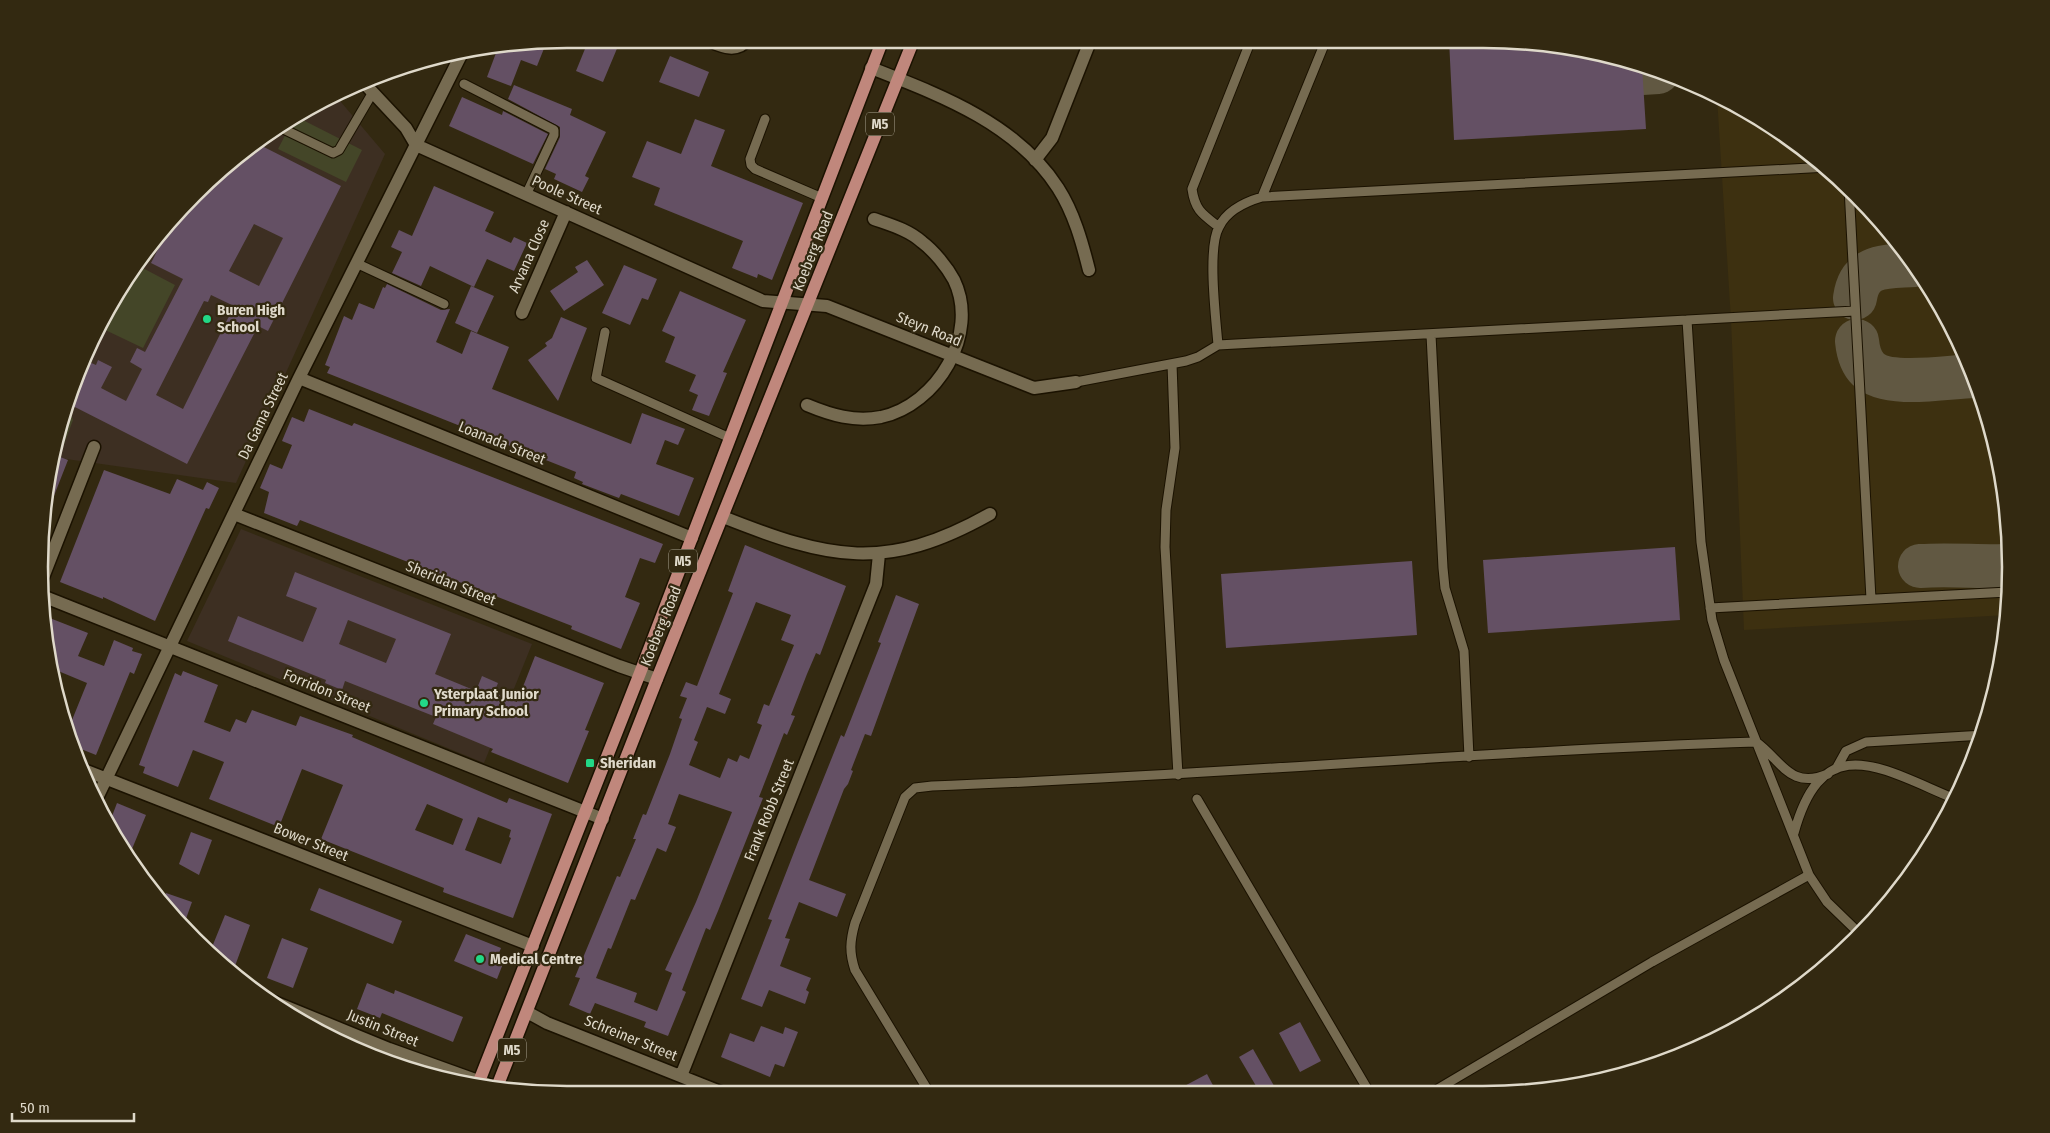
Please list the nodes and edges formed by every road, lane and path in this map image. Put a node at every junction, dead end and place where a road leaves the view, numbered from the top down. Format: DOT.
graph roads {
  1 [pos="880,48"];
  2 [pos="911,48"];
  3 [pos="1087,48"];
  4 [pos="1248,48"];
  5 [pos="1323,48"];
  6 [pos="459,58"];
  7 [pos="872,68"];
  8 [pos="899,78"];
  9 [pos="464,84"];
  10 [pos="368,87"];
  11 [pos="373,92"];
  12 [pos="764,118"];
  13 [pos="286,130"];
  14 [pos="416,145"];
  15 [pos="1035,160"];
  16 [pos="1815,168"];
  17 [pos="526,195"];
  18 [pos="1262,197"];
  19 [pos="822,198"];
  20 [pos="1849,199"];
  21 [pos="566,212"];
  22 [pos="874,219"];
  23 [pos="1219,227"];
  24 [pos="356,263"];
  25 [pos="1089,270"];
  26 [pos="782,302"];
  27 [pos="444,304"];
  28 [pos="810,304"];
  29 [pos="1855,311"];
  30 [pos="522,313"];
  31 [pos="1687,320"];
  32 [pos="605,332"];
  33 [pos="1431,335"];
  34 [pos="1218,345"];
  35 [pos="951,355"];
  36 [pos="1172,364"];
  37 [pos="299,378"];
  38 [pos="1076,382"];
  39 [pos="807,405"];
  40 [pos="730,438"];
  41 [pos="94,446"];
  42 [pos="234,514"];
  43 [pos="990,514"];
  44 [pos="723,517"];
  45 [pos="692,538"];
  46 [pos="879,554"];
  47 [pos="48,564"];
  48 [pos="2001,592"];
  49 [pos="49,599"];
  50 [pos="1871,599"];
  51 [pos="1710,608"];
  52 [pos="170,646"];
  53 [pos="640,673"];
  54 [pos="657,679"];
  55 [pos="1974,736"];
  56 [pos="1756,742"];
  57 [pos="1469,757"];
  58 [pos="1832,771"];
  59 [pos="90,773"];
  60 [pos="1178,775"];
  61 [pos="106,779"];
  62 [pos="99,793"];
  63 [pos="1949,797"];
  64 [pos="1197,799"];
  65 [pos="585,812"];
  66 [pos="602,818"];
  67 [pos="1794,834"];
  68 [pos="1810,875"];
  69 [pos="1854,929"];
  70 [pos="532,946"];
  71 [pos="300,1012"];
  72 [pos="527,1012"];
  73 [pos="453,1073"];
  74 [pos="681,1076"];
  75 [pos="481,1078"];
  76 [pos="499,1081"];
  77 [pos="708,1086"];
  78 [pos="926,1086"];
  79 [pos="1366,1086"];
  80 [pos="1443,1086"];
  1 -- 7 [label="main road, Koeberg Road / M5"];
  2 -- 8 [label="main road, Koeberg Road / M5"];
  3 -- 15 [label="street"];
  4 -- 23 [label="lane"];
  5 -- 18 [label="lane"];
  6 -- 14 [label="street, Da Gama Street"];
  7 -- 8 [label="street"];
  7 -- 19 [label="main road, Koeberg Road / M5"];
  8 -- 15 [label="street"];
  8 -- 28 [label="main road, Koeberg Road / M5"];
  9 -- 17 [label="lane"];
  10 -- 11 [label="street"];
  11 -- 13 [label="lane"];
  11 -- 14 [label="street"];
  12 -- 19 [label="lane"];
  14 -- 17 [label="street, Poole Street"];
  14 -- 24 [label="street, Da Gama Street"];
  15 -- 25 [label="street"];
  16 -- 18 [label="lane"];
  17 -- 21 [label="street, Poole Street"];
  18 -- 23 [label="lane"];
  19 -- 26 [label="main road, Koeberg Road / M5"];
  20 -- 29 [label="lane"];
  21 -- 26 [label="street, Poole Street"];
  21 -- 30 [label="street, Arvana Close"];
  22 -- 35 [label="street"];
  23 -- 34 [label="lane"];
  24 -- 27 [label="lane"];
  24 -- 37 [label="street, Da Gama Street"];
  26 -- 28 [label="street, Poole Street"];
  26 -- 40 [label="main road, Koeberg Road / M5"];
  28 -- 35 [label="street, Steyn Road"];
  28 -- 44 [label="main road, Koeberg Road / M5"];
  29 -- 31 [label="lane"];
  29 -- 50 [label="lane"];
  31 -- 33 [label="lane"];
  31 -- 51 [label="lane"];
  32 -- 40 [label="lane"];
  33 -- 34 [label="lane"];
  33 -- 57 [label="lane"];
  34 -- 36 [label="lane"];
  35 -- 38 [label="street, Steyn Road"];
  35 -- 39 [label="street"];
  36 -- 38 [label="lane"];
  36 -- 60 [label="lane"];
  37 -- 42 [label="street, Da Gama Street"];
  37 -- 45 [label="street, Loanada Street"];
  40 -- 45 [label="main road, Koeberg Road / M5"];
  41 -- 47 [label="street"];
  42 -- 52 [label="street, Da Gama Street"];
  42 -- 53 [label="street, Sheridan Street"];
  43 -- 46 [label="street"];
  44 -- 46 [label="street"];
  44 -- 54 [label="main road, Koeberg Road / M5"];
  45 -- 53 [label="main road, Koeberg Road / M5"];
  46 -- 74 [label="street, Frank Robb Street"];
  48 -- 50 [label="lane"];
  49 -- 52 [label="street, Forridon Street"];
  50 -- 51 [label="lane"];
  51 -- 56 [label="lane"];
  52 -- 61 [label="street, Da Gama Street"];
  52 -- 65 [label="street, Forridon Street"];
  53 -- 54 [label="street, Sheridan Street"];
  53 -- 65 [label="main road, Koeberg Road / M5"];
  54 -- 66 [label="main road, Koeberg Road / M5"];
  55 -- 58 [label="lane"];
  56 -- 57 [label="lane"];
  56 -- 58 [label="lane"];
  56 -- 67 [label="lane"];
  57 -- 60 [label="lane"];
  58 -- 63 [label="lane"];
  58 -- 67 [label="lane"];
  59 -- 61 [label="street, Bower Street"];
  60 -- 78 [label="lane"];
  61 -- 62 [label="street, Da Gama Street"];
  61 -- 70 [label="street, Bower Street"];
  64 -- 79 [label="lane"];
  65 -- 66 [label="street, Forridon Street"];
  65 -- 70 [label="main road, Koeberg Road / M5"];
  66 -- 72 [label="main road, Koeberg Road / M5"];
  67 -- 68 [label="lane"];
  68 -- 69 [label="lane"];
  68 -- 80 [label="lane"];
  70 -- 75 [label="main road, Koeberg Road / M5"];
  71 -- 73 [label="street, Justin Street"];
  72 -- 74 [label="street, Schreiner Street"];
  72 -- 76 [label="main road, Koeberg Road / M5"];
  74 -- 77 [label="street, Schreiner Street"];
}
